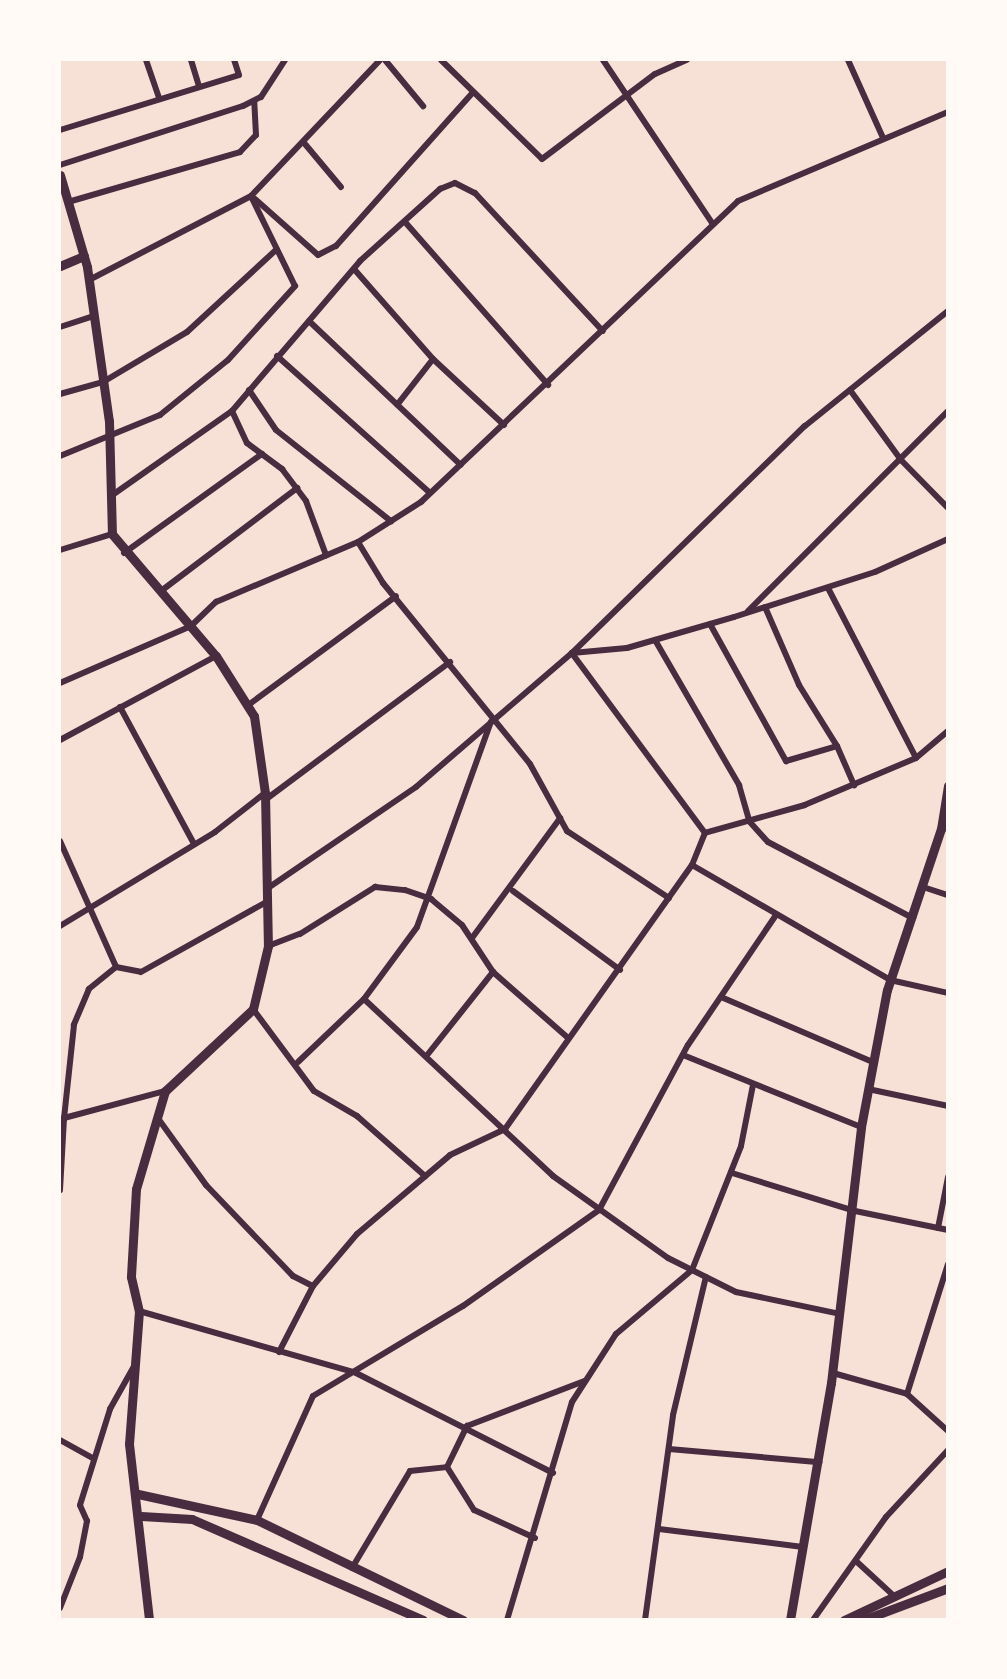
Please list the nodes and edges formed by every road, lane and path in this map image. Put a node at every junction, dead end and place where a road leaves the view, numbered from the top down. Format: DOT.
graph roads {
  1 [pos="146,60"];
  2 [pos="191,60"];
  3 [pos="234,60"];
  4 [pos="285,60"];
  5 [pos="383,60"];
  6 [pos="442,60"];
  7 [pos="603,60"];
  8 [pos="687,60"];
  9 [pos="848,60"];
  10 [pos="199,86"];
  11 [pos="472,92"];
  12 [pos="626,94"];
  13 [pos="159,97"];
  14 [pos="254,101"];
  15 [pos="423,106"];
  16 [pos="947,111"];
  17 [pos="60,130"];
  18 [pos="883,138"];
  19 [pos="305,144"];
  20 [pos="60,166"];
  21 [pos="60,175"];
  22 [pos="341,187"];
  23 [pos="62,188"];
  24 [pos="251,196"];
  25 [pos="68,202"];
  26 [pos="405,222"];
  27 [pos="712,223"];
  28 [pos="277,248"];
  29 [pos="84,256"];
  30 [pos="60,267"];
  31 [pos="354,269"];
  32 [pos="89,280"];
  33 [pos="947,311"];
  34 [pos="93,316"];
  35 [pos="309,321"];
  36 [pos="60,327"];
  37 [pos="603,331"];
  38 [pos="277,356"];
  39 [pos="433,359"];
  40 [pos="103,382"];
  41 [pos="548,385"];
  42 [pos="249,390"];
  43 [pos="850,390"];
  44 [pos="60,394"];
  45 [pos="397,405"];
  46 [pos="232,411"];
  47 [pos="947,411"];
  48 [pos="505,425"];
  49 [pos="109,437"];
  50 [pos="262,454"];
  51 [pos="60,456"];
  52 [pos="901,460"];
  53 [pos="461,465"];
  54 [pos="297,488"];
  55 [pos="430,494"];
  56 [pos="111,496"];
  57 [pos="947,509"];
  58 [pos="391,521"];
  59 [pos="112,534"];
  60 [pos="947,539"];
  61 [pos="359,542"];
  62 [pos="60,550"];
  63 [pos="124,553"];
  64 [pos="326,555"];
  65 [pos="828,588"];
  66 [pos="160,591"];
  67 [pos="396,596"];
  68 [pos="765,607"];
  69 [pos="748,611"];
  70 [pos="710,624"];
  71 [pos="191,626"];
  72 [pos="655,640"];
  73 [pos="572,653"];
  74 [pos="216,656"];
  75 [pos="450,662"];
  76 [pos="60,683"];
  77 [pos="247,706"];
  78 [pos="120,707"];
  79 [pos="491,720"];
  80 [pos="947,731"];
  81 [pos="60,740"];
  82 [pos="837,746"];
  83 [pos="916,758"];
  84 [pos="855,785"];
  85 [pos="947,786"];
  86 [pos="265,796"];
  87 [pos="560,817"];
  88 [pos="749,821"];
  89 [pos="705,833"];
  90 [pos="60,841"];
  91 [pos="194,844"];
  92 [pos="692,865"];
  93 [pos="923,887"];
  94 [pos="268,888"];
  95 [pos="513,891"];
  96 [pos="947,895"];
  97 [pos="669,898"];
  98 [pos="431,899"];
  99 [pos="268,901"];
  100 [pos="86,906"];
  101 [pos="776,915"];
  102 [pos="913,918"];
  103 [pos="60,926"];
  104 [pos="472,938"];
  105 [pos="268,946"];
  106 [pos="116,967"];
  107 [pos="620,970"];
  108 [pos="493,972"];
  109 [pos="890,980"];
  110 [pos="947,993"];
  111 [pos="721,997"];
  112 [pos="364,999"];
  113 [pos="253,1009"];
  114 [pos="568,1038"];
  115 [pos="428,1054"];
  116 [pos="683,1055"];
  117 [pos="298,1062"];
  118 [pos="873,1062"];
  119 [pos="753,1085"];
  120 [pos="868,1089"];
  121 [pos="165,1091"];
  122 [pos="947,1106"];
  123 [pos="156,1115"];
  124 [pos="64,1118"];
  125 [pos="861,1127"];
  126 [pos="505,1129"];
  127 [pos="732,1173"];
  128 [pos="425,1176"];
  129 [pos="947,1177"];
  130 [pos="60,1190"];
  131 [pos="599,1210"];
  132 [pos="855,1211"];
  133 [pos="937,1228"];
  134 [pos="947,1230"];
  135 [pos="947,1264"];
  136 [pos="692,1270"];
  137 [pos="706,1277"];
  138 [pos="313,1286"];
  139 [pos="139,1311"];
  140 [pos="841,1314"];
  141 [pos="279,1352"];
  142 [pos="134,1366"];
  143 [pos="356,1373"];
  144 [pos="833,1373"];
  145 [pos="586,1380"];
  146 [pos="907,1394"];
  147 [pos="467,1426"];
  148 [pos="947,1430"];
  149 [pos="60,1440"];
  150 [pos="668,1449"];
  151 [pos="947,1450"];
  152 [pos="94,1459"];
  153 [pos="819,1462"];
  154 [pos="447,1467"];
  155 [pos="552,1473"];
  156 [pos="138,1494"];
  157 [pos="141,1516"];
  158 [pos="257,1520"];
  159 [pos="659,1529"];
  160 [pos="534,1538"];
  161 [pos="803,1547"];
  162 [pos="856,1561"];
  163 [pos="352,1568"];
  164 [pos="947,1571"];
  165 [pos="947,1588"];
  166 [pos="893,1595"];
  167 [pos="60,1608"];
  168 [pos="149,1619"];
  169 [pos="422,1619"];
  170 [pos="463,1619"];
  171 [pos="507,1619"];
  172 [pos="645,1619"];
  173 [pos="790,1619"];
  174 [pos="813,1619"];
  175 [pos="844,1619"];
  176 [pos="863,1619"];
  1 -- 13 [label="street"];
  2 -- 10 [label="street"];
  3 -- 10 [label="street"];
  4 -- 14 [label="street"];
  5 -- 15 [label="street"];
  5 -- 19 [label="street"];
  6 -- 11 [label="street"];
  7 -- 12 [label="street"];
  8 -- 12 [label="street"];
  9 -- 18 [label="street"];
  10 -- 13 [label="street"];
  11 -- 12 [label="street"];
  11 -- 24 [label="street"];
  12 -- 27 [label="street"];
  13 -- 17 [label="street"];
  14 -- 20 [label="street"];
  14 -- 25 [label="street"];
  16 -- 18 [label="street"];
  18 -- 27 [label="street"];
  19 -- 22 [label="street"];
  19 -- 24 [label="street"];
  21 -- 23 [label="main road"];
  23 -- 25 [label="main road"];
  24 -- 28 [label="street"];
  24 -- 32 [label="street"];
  25 -- 29 [label="main road"];
  26 -- 31 [label="street"];
  26 -- 37 [label="street"];
  26 -- 41 [label="street"];
  27 -- 37 [label="street"];
  28 -- 40 [label="street"];
  28 -- 49 [label="street"];
  29 -- 30 [label="main road"];
  29 -- 32 [label="main road"];
  31 -- 35 [label="street"];
  31 -- 39 [label="street"];
  32 -- 34 [label="main road"];
  33 -- 43 [label="street"];
  34 -- 36 [label="street"];
  34 -- 40 [label="main road"];
  35 -- 38 [label="street"];
  35 -- 45 [label="street"];
  37 -- 41 [label="street"];
  38 -- 42 [label="street"];
  38 -- 55 [label="street"];
  39 -- 45 [label="street"];
  39 -- 48 [label="street"];
  40 -- 44 [label="street"];
  40 -- 49 [label="main road"];
  41 -- 48 [label="street"];
  42 -- 46 [label="street"];
  42 -- 58 [label="street"];
  43 -- 52 [label="street"];
  43 -- 73 [label="street"];
  45 -- 53 [label="street"];
  46 -- 50 [label="street"];
  46 -- 56 [label="street"];
  47 -- 52 [label="street"];
  48 -- 53 [label="street"];
  49 -- 51 [label="street"];
  49 -- 56 [label="main road"];
  50 -- 54 [label="street"];
  50 -- 63 [label="street"];
  52 -- 57 [label="street"];
  52 -- 69 [label="street"];
  53 -- 55 [label="street"];
  54 -- 64 [label="street"];
  54 -- 66 [label="street"];
  55 -- 58 [label="street"];
  56 -- 59 [label="main road"];
  58 -- 61 [label="street"];
  59 -- 62 [label="street"];
  59 -- 63 [label="main road"];
  60 -- 65 [label="street"];
  61 -- 64 [label="street"];
  61 -- 67 [label="street"];
  63 -- 66 [label="main road"];
  64 -- 71 [label="street"];
  65 -- 68 [label="street"];
  65 -- 83 [label="street"];
  66 -- 71 [label="main road"];
  67 -- 75 [label="street"];
  67 -- 77 [label="street"];
  68 -- 69 [label="street"];
  68 -- 82 [label="street"];
  69 -- 70 [label="street"];
  70 -- 72 [label="street"];
  70 -- 82 [label="street"];
  71 -- 74 [label="main road"];
  71 -- 76 [label="street"];
  72 -- 73 [label="street"];
  72 -- 88 [label="street"];
  73 -- 79 [label="street"];
  73 -- 89 [label="street"];
  74 -- 77 [label="main road"];
  74 -- 78 [label="street"];
  75 -- 79 [label="street"];
  75 -- 86 [label="street"];
  77 -- 86 [label="main road"];
  78 -- 81 [label="street"];
  78 -- 91 [label="street"];
  79 -- 87 [label="street"];
  79 -- 94 [label="street"];
  79 -- 98 [label="street"];
  80 -- 83 [label="street"];
  82 -- 84 [label="street"];
  83 -- 84 [label="street"];
  84 -- 88 [label="street"];
  85 -- 93 [label="main road"];
  86 -- 91 [label="street"];
  86 -- 94 [label="main road"];
  87 -- 95 [label="street"];
  87 -- 97 [label="street"];
  88 -- 89 [label="street"];
  88 -- 102 [label="street"];
  89 -- 92 [label="street"];
  90 -- 100 [label="street"];
  91 -- 100 [label="street"];
  92 -- 97 [label="street"];
  92 -- 101 [label="street"];
  93 -- 96 [label="street"];
  93 -- 102 [label="main road"];
  94 -- 99 [label="main road"];
  95 -- 104 [label="street"];
  95 -- 107 [label="street"];
  97 -- 107 [label="street"];
  98 -- 104 [label="street"];
  98 -- 105 [label="street"];
  98 -- 112 [label="street"];
  99 -- 105 [label="main road"];
  99 -- 106 [label="street"];
  100 -- 103 [label="street"];
  100 -- 106 [label="street"];
  101 -- 109 [label="street"];
  101 -- 111 [label="street"];
  102 -- 109 [label="main road"];
  104 -- 108 [label="street"];
  105 -- 113 [label="main road"];
  106 -- 124 [label="street"];
  107 -- 114 [label="street"];
  108 -- 114 [label="street"];
  108 -- 115 [label="street"];
  109 -- 110 [label="street"];
  109 -- 118 [label="main road"];
  111 -- 116 [label="street"];
  111 -- 118 [label="street"];
  112 -- 115 [label="street"];
  112 -- 117 [label="street"];
  113 -- 117 [label="street"];
  113 -- 121 [label="main road"];
  114 -- 126 [label="street"];
  115 -- 126 [label="street"];
  116 -- 119 [label="street"];
  116 -- 131 [label="street"];
  117 -- 128 [label="street"];
  118 -- 120 [label="main road"];
  119 -- 125 [label="street"];
  119 -- 127 [label="street"];
  120 -- 122 [label="street"];
  120 -- 125 [label="main road"];
  121 -- 123 [label="main road"];
  121 -- 124 [label="street"];
  123 -- 138 [label="street"];
  123 -- 139 [label="main road"];
  124 -- 130 [label="street"];
  125 -- 132 [label="main road"];
  126 -- 128 [label="street"];
  126 -- 131 [label="street"];
  127 -- 132 [label="street"];
  127 -- 136 [label="street"];
  128 -- 138 [label="street"];
  129 -- 133 [label="street"];
  131 -- 136 [label="street"];
  131 -- 143 [label="street"];
  132 -- 133 [label="street"];
  132 -- 140 [label="main road"];
  133 -- 134 [label="street"];
  135 -- 146 [label="street"];
  136 -- 137 [label="street"];
  136 -- 145 [label="street"];
  137 -- 140 [label="street"];
  137 -- 150 [label="street"];
  138 -- 141 [label="street"];
  139 -- 141 [label="street"];
  139 -- 142 [label="main road"];
  140 -- 144 [label="main road"];
  141 -- 143 [label="street"];
  142 -- 152 [label="street"];
  142 -- 156 [label="main road"];
  143 -- 147 [label="street"];
  143 -- 158 [label="street"];
  144 -- 146 [label="street"];
  144 -- 153 [label="main road"];
  145 -- 147 [label="street"];
  145 -- 155 [label="street"];
  146 -- 148 [label="street"];
  147 -- 154 [label="street"];
  147 -- 155 [label="street"];
  149 -- 152 [label="street"];
  150 -- 153 [label="street"];
  150 -- 159 [label="street"];
  151 -- 162 [label="street"];
  152 -- 167 [label="street"];
  153 -- 161 [label="main road"];
  154 -- 160 [label="street"];
  154 -- 163 [label="street"];
  155 -- 160 [label="street"];
  156 -- 157 [label="main road"];
  156 -- 158 [label="main road"];
  157 -- 168 [label="main road"];
  157 -- 169 [label="main road"];
  158 -- 163 [label="main road"];
  159 -- 161 [label="street"];
  159 -- 172 [label="street"];
  160 -- 171 [label="street"];
  161 -- 173 [label="main road"];
  162 -- 166 [label="street"];
  162 -- 174 [label="street"];
  163 -- 170 [label="main road"];
  164 -- 166 [label="main road"];
  165 -- 176 [label="main road"];
  166 -- 175 [label="main road"];
}
